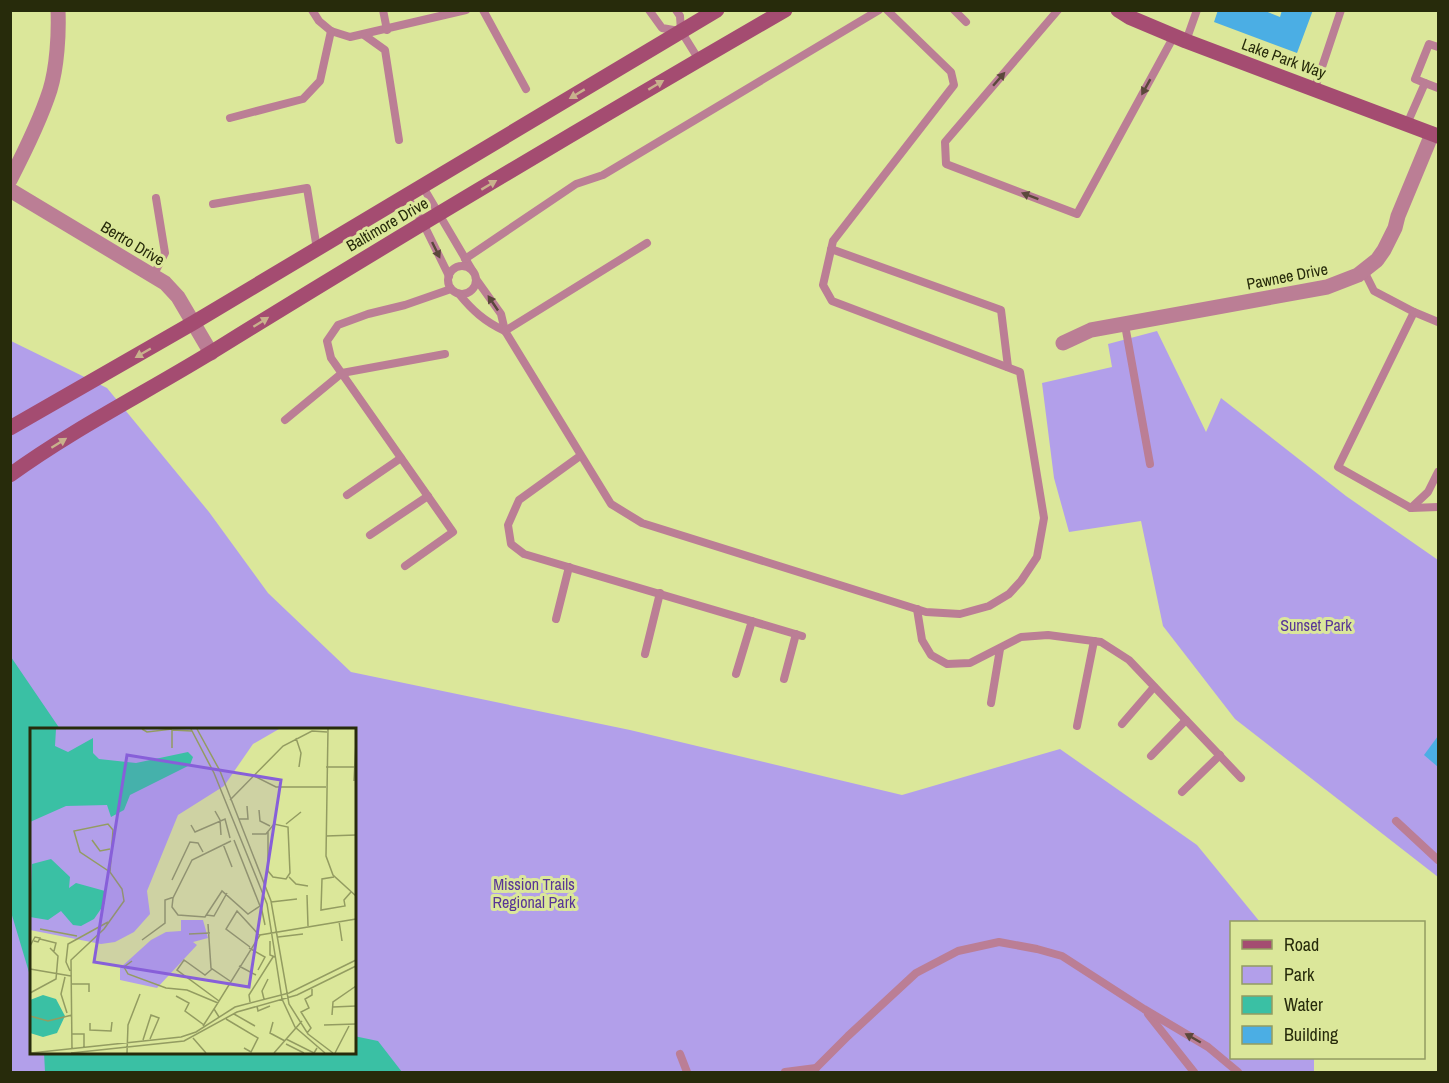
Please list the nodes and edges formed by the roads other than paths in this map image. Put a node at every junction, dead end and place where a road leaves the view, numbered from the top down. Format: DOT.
graph roads {
  1 [pos="58,10"];
  2 [pos="312,10"];
  3 [pos="383,10"];
  4 [pos="466,10"];
  5 [pos="483,10"];
  6 [pos="650,10"];
  7 [pos="676,10"];
  8 [pos="717,10"];
  9 [pos="785,10"];
  10 [pos="879,10"];
  11 [pos="888,10"];
  12 [pos="954,10"];
  13 [pos="1058,10"];
  14 [pos="1118,10"];
  15 [pos="1197,10"];
  16 [pos="1341,10"];
  17 [pos="966,22"];
  18 [pos="387,30"];
  19 [pos="331,31"];
  20 [pos="681,31"];
  21 [pos="364,35"];
  22 [pos="1180,38"];
  23 [pos="1438,47"];
  24 [pos="699,60"];
  25 [pos="1425,82"];
  26 [pos="1315,88"];
  27 [pos="1438,88"];
  28 [pos="526,89"];
  29 [pos="230,118"];
  30 [pos="1407,124"];
  31 [pos="1435,135"];
  32 [pos="399,140"];
  33 [pos="10,180"];
  34 [pos="423,187"];
  35 [pos="10,190"];
  36 [pos="407,197"];
  37 [pos="156,198"];
  38 [pos="213,204"];
  39 [pos="438,215"];
  40 [pos="423,224"];
  41 [pos="647,243"];
  42 [pos="317,249"];
  43 [pos="831,249"];
  44 [pos="465,259"];
  45 [pos="1364,271"];
  46 [pos="474,275"];
  47 [pos="153,276"];
  48 [pos="449,276"];
  49 [pos="455,292"];
  50 [pos="1414,312"];
  51 [pos="1438,322"];
  52 [pos="193,323"];
  53 [pos="1125,324"];
  54 [pos="505,330"];
  55 [pos="1063,343"];
  56 [pos="211,353"];
  57 [pos="445,354"];
  58 [pos="1008,368"];
  59 [pos="342,373"];
  60 [pos="285,420"];
  61 [pos="10,428"];
  62 [pos="580,456"];
  63 [pos="401,458"];
  64 [pos="1150,464"];
  65 [pos="1438,472"];
  66 [pos="10,475"];
  67 [pos="346,495"];
  68 [pos="428,496"];
  69 [pos="1438,507"];
  70 [pos="1411,508"];
  71 [pos="370,535"];
  72 [pos="405,566"];
  73 [pos="569,567"];
  74 [pos="660,593"];
  75 [pos="917,609"];
  76 [pos="556,619"];
  77 [pos="752,621"];
  78 [pos="1094,641"];
  79 [pos="1000,649"];
  80 [pos="645,654"];
  81 [pos="736,674"];
  82 [pos="784,679"];
  83 [pos="1154,687"];
  84 [pos="991,703"];
  85 [pos="1186,720"];
  86 [pos="1122,724"];
  87 [pos="1077,726"];
  88 [pos="1220,755"];
  89 [pos="1151,756"];
  90 [pos="1241,778"];
  91 [pos="1182,792"];
  92 [pos="1396,821"];
  93 [pos="1438,860"];
  94 [pos="1144,1010"];
  95 [pos="680,1053"];
  96 [pos="814,1070"];
  97 [pos="687,1072"];
  98 [pos="785,1072"];
  99 [pos="1194,1072"];
  100 [pos="1238,1072"];
  1 -- 33 [label="street"];
  2 -- 19 [label="lane"];
  3 -- 18 [label="lane"];
  4 -- 18 [label="lane"];
  5 -- 28 [label="lane"];
  6 -- 20 [label="lane"];
  7 -- 20 [label="lane"];
  8 -- 20 [label="main road, Baltimore Drive"];
  9 -- 24 [label="main road, Baltimore Drive"];
  10 -- 44 [label="lane"];
  11 -- 43 [label="lane"];
  12 -- 17 [label="lane"];
  22 -- 13 [label="lane, one-way"];
  14 -- 22 [label="main road, Lake Park Way"];
  15 -- 22 [label="lane"];
  16 -- 26 [label="lane"];
  18 -- 21 [label="lane"];
  19 -- 21 [label="lane"];
  19 -- 29 [label="lane"];
  20 -- 24 [label="lane"];
  20 -- 34 [label="main road, Baltimore Drive, one-way"];
  21 -- 32 [label="lane"];
  22 -- 26 [label="main road, Lake Park Way"];
  23 -- 25 [label="lane"];
  39 -- 24 [label="main road, Baltimore Drive, one-way"];
  25 -- 27 [label="lane"];
  25 -- 30 [label="lane"];
  26 -- 30 [label="main road, Lake Park Way"];
  30 -- 31 [label="main road, Lake Park Way"];
  31 -- 45 [label="street, Pawnee Drive"];
  34 -- 36 [label="main road, Baltimore Drive"];
  34 -- 39 [label="lane"];
  35 -- 47 [label="street, Bertro Drive"];
  36 -- 40 [label="lane"];
  36 -- 42 [label="main road, Baltimore Drive"];
  37 -- 47 [label="lane"];
  38 -- 42 [label="lane"];
  39 -- 40 [label="main road, Baltimore Drive"];
  39 -- 44 [label="lane"];
  40 -- 48 [label="lane, one-way"];
  56 -- 40 [label="main road, Baltimore Drive, one-way"];
  41 -- 54 [label="lane"];
  42 -- 52 [label="main road, Baltimore Drive"];
  43 -- 58 [label="lane"];
  43 -- 58 [label="lane"];
  44 -- 46 [label="lane"];
  45 -- 50 [label="lane"];
  45 -- 53 [label="street, Pawnee Drive"];
  46 -- 48 [label="lane"];
  46 -- 49 [label="lane"];
  54 -- 46 [label="lane, one-way"];
  47 -- 52 [label="street, Bertro Drive"];
  48 -- 49 [label="lane"];
  49 -- 54 [label="lane"];
  49 -- 59 [label="lane"];
  50 -- 51 [label="lane"];
  50 -- 70 [label="lane"];
  52 -- 56 [label="street, Bertro Drive"];
  52 -- 61 [label="main road, Baltimore Drive, one-way"];
  53 -- 55 [label="street, Pawnee Drive"];
  53 -- 64 [label="lane"];
  54 -- 62 [label="lane"];
  66 -- 56 [label="main road, Baltimore Drive, one-way"];
  57 -- 59 [label="lane"];
  58 -- 75 [label="lane"];
  59 -- 60 [label="lane"];
  59 -- 63 [label="lane"];
  62 -- 73 [label="lane"];
  62 -- 75 [label="lane"];
  63 -- 67 [label="lane"];
  63 -- 68 [label="lane"];
  65 -- 70 [label="lane"];
  68 -- 71 [label="lane"];
  68 -- 72 [label="lane"];
  69 -- 70 [label="lane"];
  73 -- 74 [label="lane"];
  73 -- 76 [label="lane"];
  74 -- 77 [label="lane"];
  74 -- 80 [label="lane"];
  75 -- 79 [label="lane"];
  77 -- 81 [label="lane"];
  77 -- 82 [label="lane"];
  78 -- 79 [label="lane"];
  78 -- 83 [label="lane"];
  78 -- 87 [label="lane"];
  79 -- 84 [label="lane"];
  83 -- 85 [label="lane"];
  83 -- 86 [label="lane"];
  85 -- 88 [label="lane"];
  85 -- 89 [label="lane"];
  88 -- 90 [label="lane"];
  88 -- 91 [label="lane"];
  92 -- 93 [label="lane"];
  94 -- 96 [label="lane"];
  94 -- 99 [label="lane"];
  100 -- 94 [label="lane, one-way"];
  95 -- 97 [label="lane"];
  96 -- 98 [label="lane"];
}
